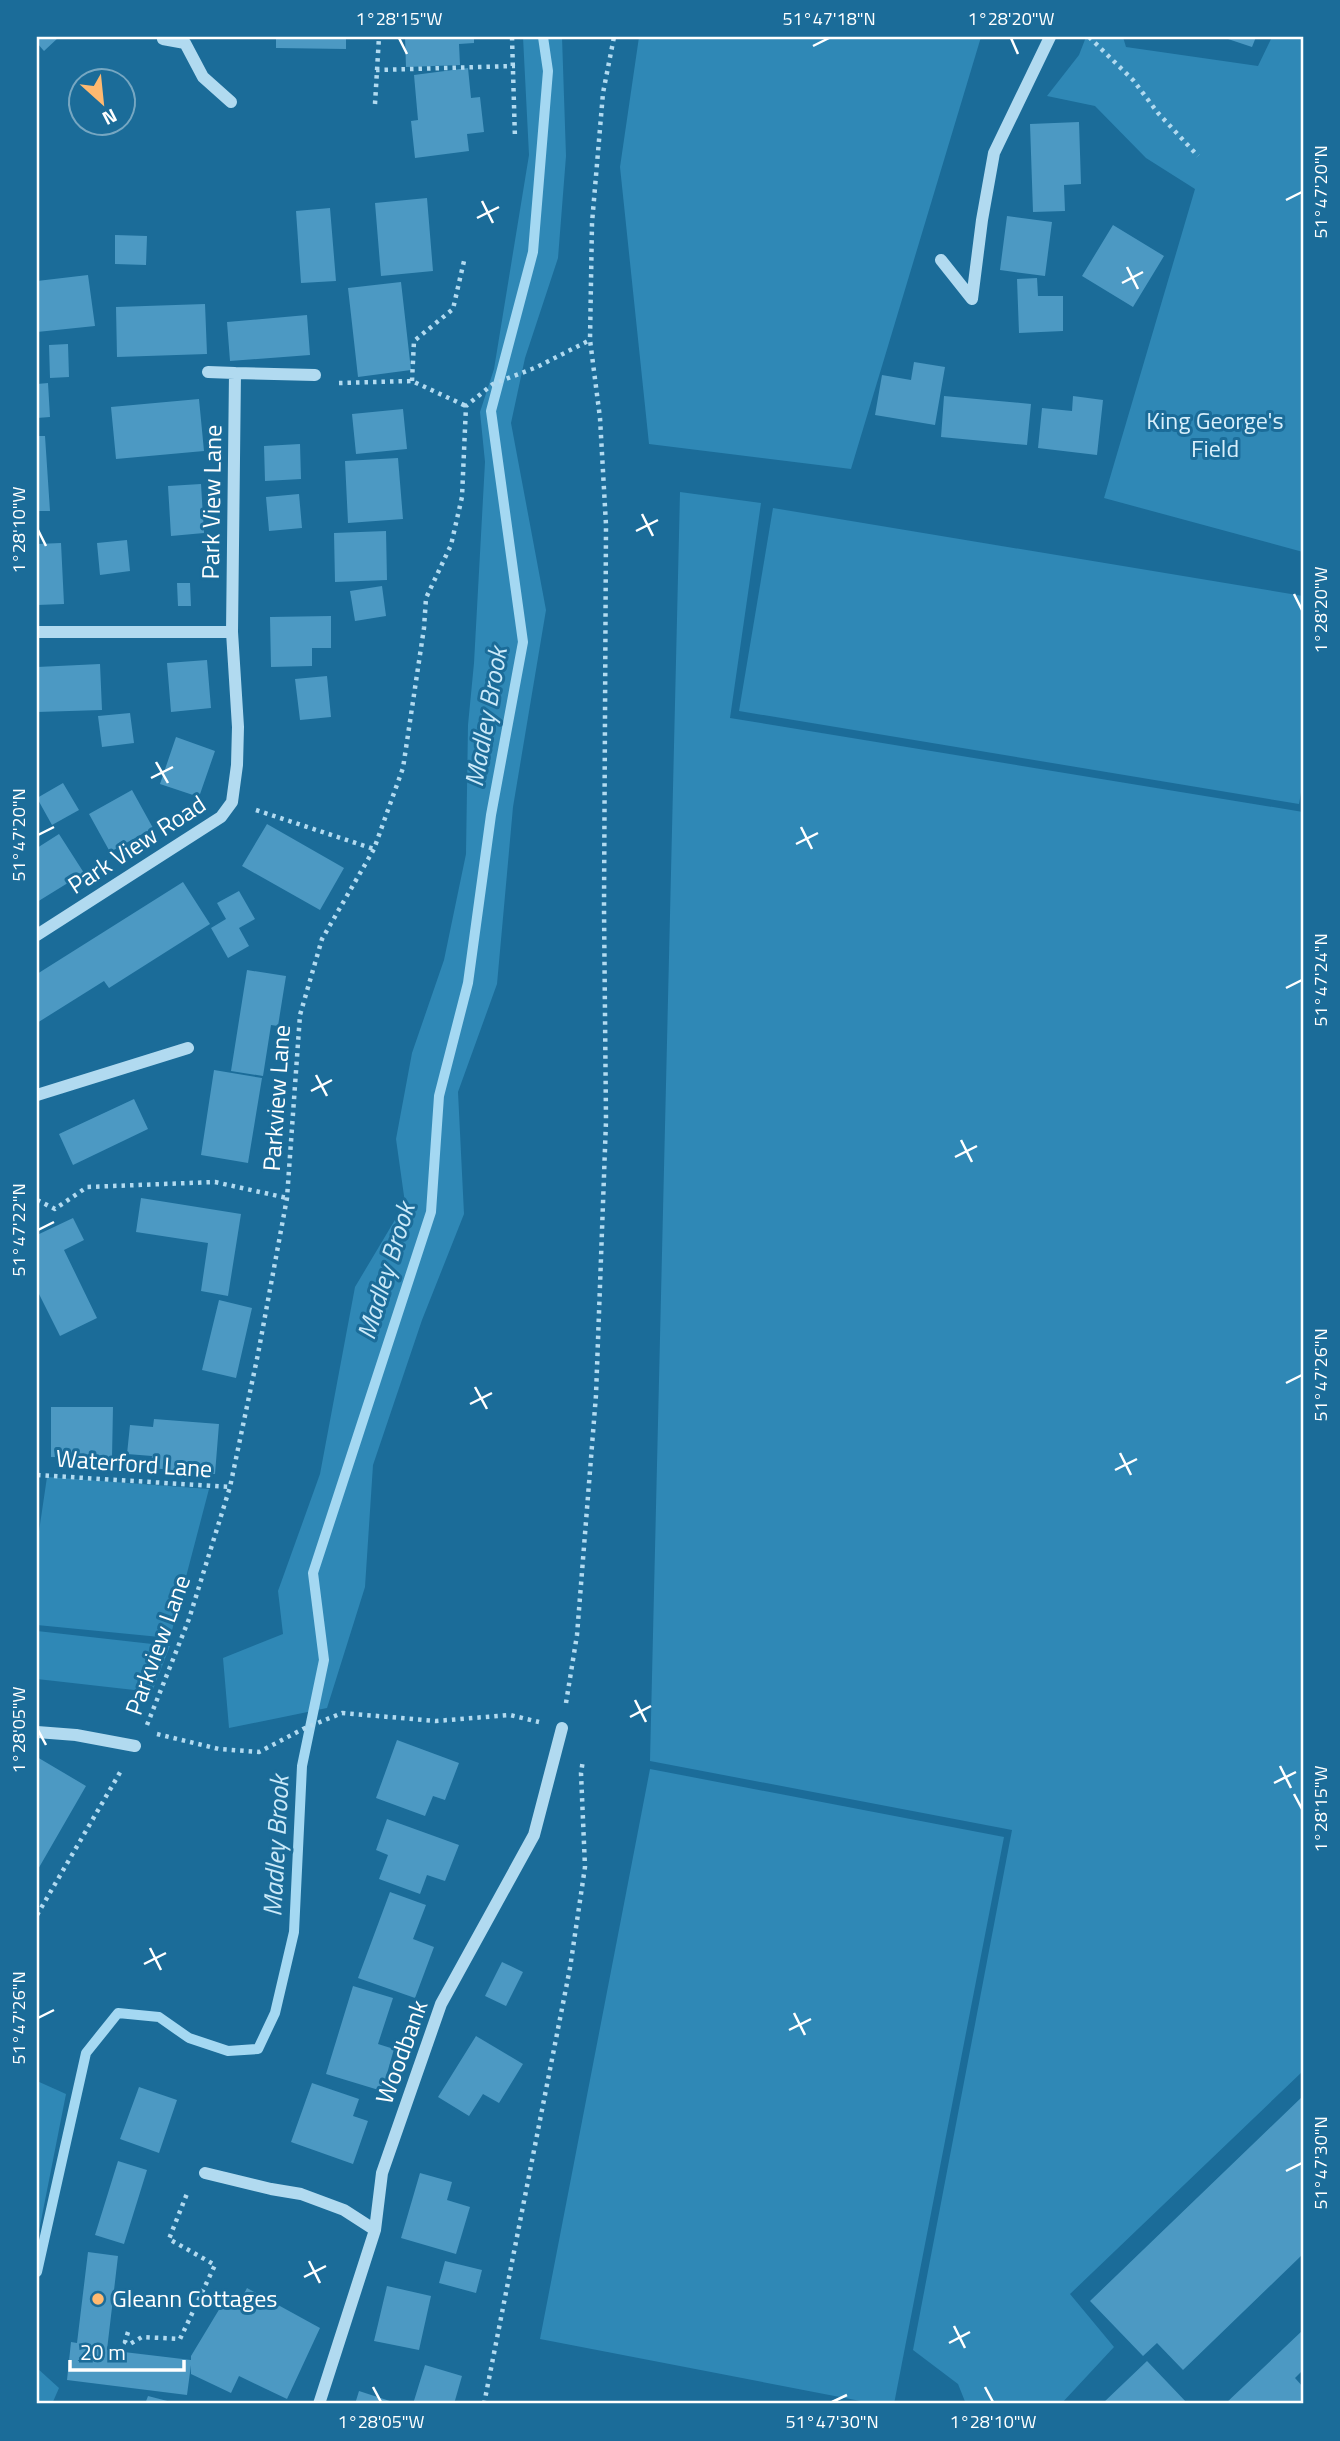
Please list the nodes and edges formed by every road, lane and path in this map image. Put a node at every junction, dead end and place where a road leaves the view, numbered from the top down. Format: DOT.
graph roads {
  1 [pos="379,37"];
  2 [pos="512,37"];
  3 [pos="614,37"];
  4 [pos="1051,37"];
  5 [pos="1089,37"];
  6 [pos="164,38"];
  7 [pos="514,66"];
  8 [pos="376,70"];
  9 [pos="231,102"];
  10 [pos="375,104"];
  11 [pos="516,139"];
  12 [pos="1198,156"];
  13 [pos="941,260"];
  14 [pos="464,261"];
  15 [pos="590,340"];
  16 [pos="208,372"];
  17 [pos="235,373"];
  18 [pos="315,375"];
  19 [pos="412,381"];
  20 [pos="466,406"];
  21 [pos="37,632"];
  22 [pos="232,632"];
  23 [pos="232,802"];
  24 [pos="374,849"];
  25 [pos="37,935"];
  26 [pos="188,1048"];
  27 [pos="37,1094"];
  28 [pos="287,1198"];
  29 [pos="37,1200"];
  30 [pos="37,1475"];
  31 [pos="230,1488"];
  32 [pos="562,1728"];
  33 [pos="37,1732"];
  34 [pos="135,1746"];
  35 [pos="37,1915"];
  36 [pos="205,2173"];
  37 [pos="374,2230"];
  38 [pos="128,2332"];
  39 [pos="319,2404"];
  40 [pos="484,2404"];
  1 -- 8 [label="path"];
  2 -- 7 [label="path"];
  3 -- 15 [label="path"];
  4 -- 13 [label="street"];
  5 -- 12 [label="path"];
  6 -- 9 [label="street"];
  7 -- 8 [label="path"];
  7 -- 11 [label="path"];
  8 -- 10 [label="path"];
  14 -- 19 [label="path"];
  15 -- 20 [label="path"];
  15 -- 32 [label="path"];
  16 -- 17 [label="street"];
  17 -- 18 [label="street"];
  17 -- 22 [label="street, Park View Lane"];
  18 -- 19 [label="path"];
  19 -- 20 [label="path"];
  20 -- 24 [label="path, Parkview Lane"];
  21 -- 22 [label="street"];
  22 -- 23 [label="street, Park View Road"];
  23 -- 24 [label="path"];
  23 -- 25 [label="street, Park View Road"];
  24 -- 28 [label="path, Parkview Lane"];
  26 -- 27 [label="street"];
  28 -- 29 [label="path"];
  28 -- 31 [label="path, Parkview Lane"];
  30 -- 31 [label="path, Waterford Lane"];
  31 -- 32 [label="path, Parkview Lane"];
  32 -- 37 [label="street, Woodbank"];
  32 -- 40 [label="path"];
  33 -- 34 [label="street"];
  34 -- 35 [label="path, Parkview Lane"];
  36 -- 37 [label="street"];
  36 -- 38 [label="path"];
  37 -- 39 [label="street, Woodbank"];
}
